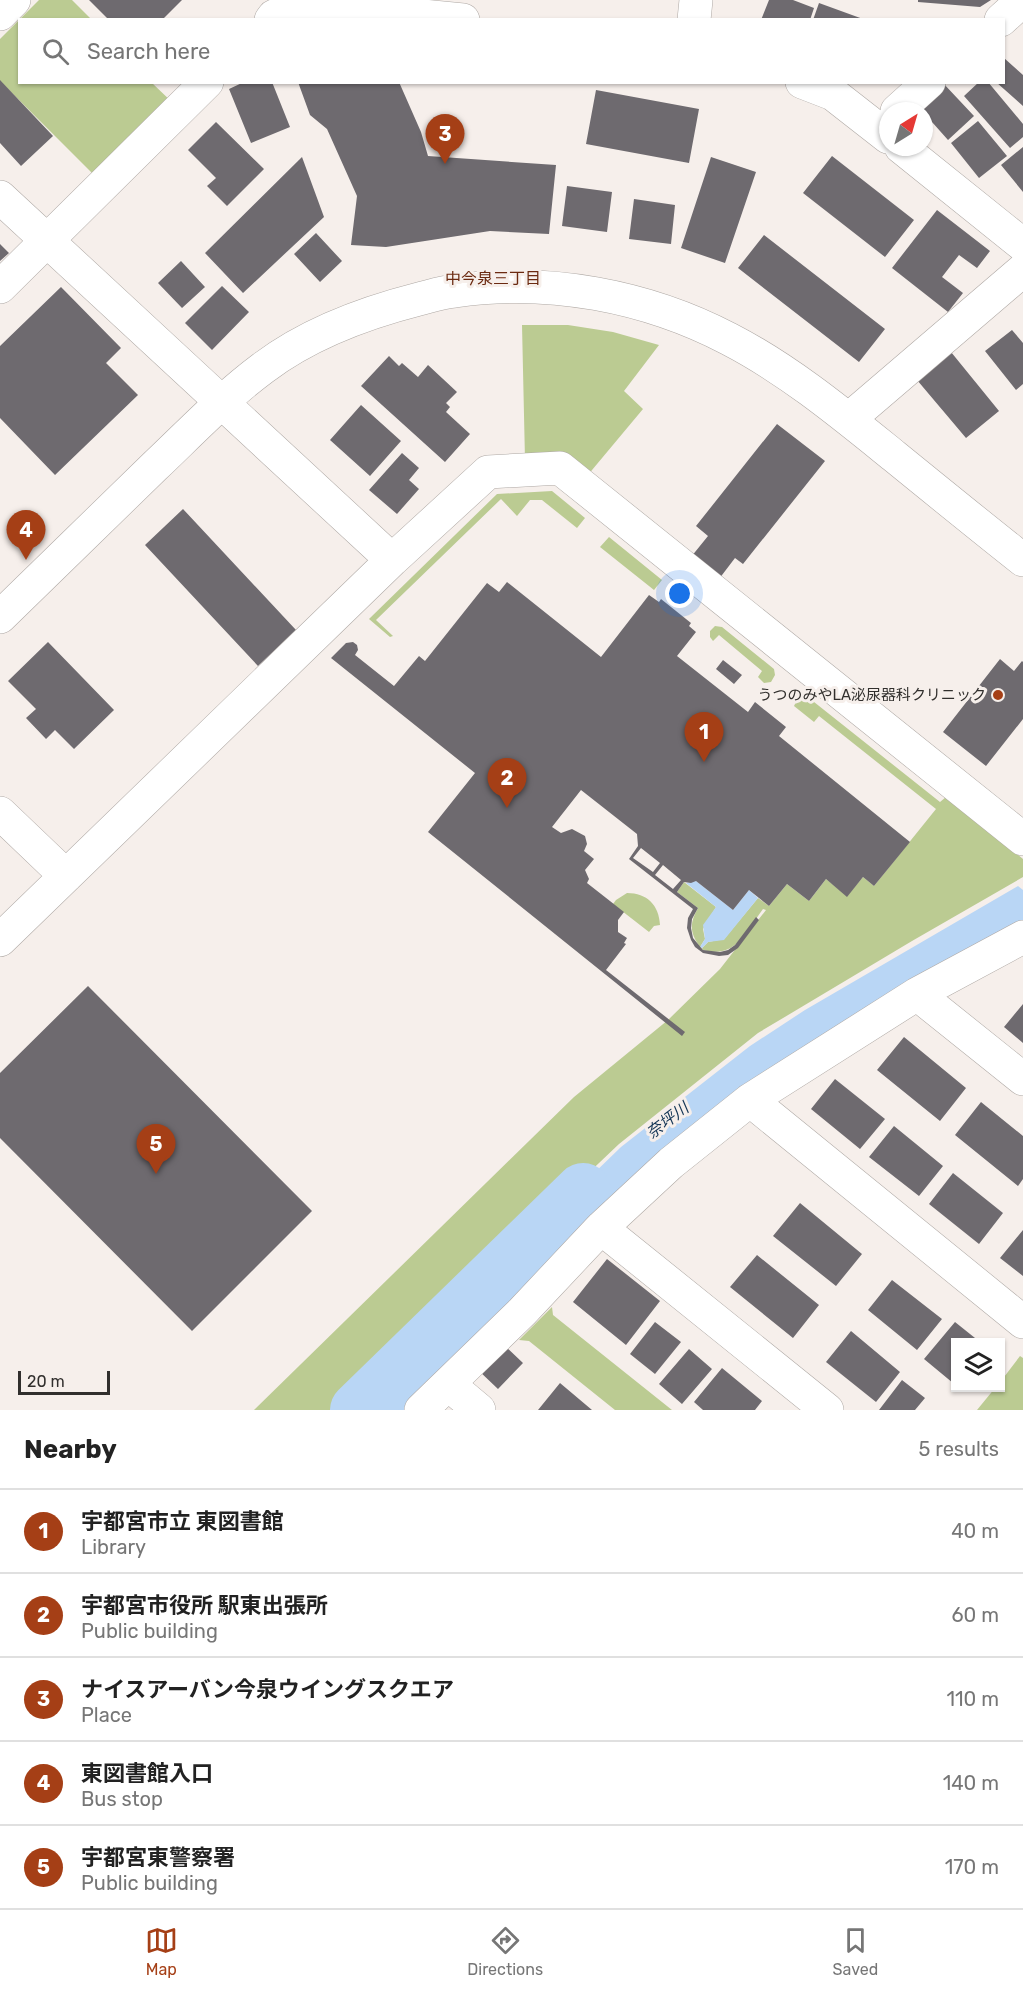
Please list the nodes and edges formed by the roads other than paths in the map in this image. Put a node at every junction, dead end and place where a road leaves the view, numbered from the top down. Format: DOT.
graph roads {
  1 [pos="14,0"];
  2 [pos="696,0"];
  3 [pos="1023,0"];
  4 [pos="0,14"];
  5 [pos="272,18"];
  6 [pos="443,18"];
  7 [pos="694,18"];
  8 [pos="1003,18"];
  9 [pos="205,84"];
  10 [pos="807,84"];
  11 [pos="927,84"];
  12 [pos="912,102"];
  13 [pos="879,121"];
  14 [pos="922,156"];
  15 [pos="0,197"];
  16 [pos="46,242"];
  17 [pos="1023,245"];
  18 [pos="1023,270"];
  19 [pos="0,286"];
  20 [pos="222,402"];
  21 [pos="849,419"];
  22 [pos="392,560"];
  23 [pos="1023,560"];
  24 [pos="0,616"];
  25 [pos="0,813"];
  26 [pos="1023,838"];
  27 [pos="66,876"];
  28 [pos="1023,937"];
  29 [pos="0,940"];
  30 [pos="917,994"];
  31 [pos="1023,1079"];
  32 [pos="750,1100"];
  33 [pos="601,1228"];
  34 [pos="1023,1322"];
  35 [pos="448,1384"];
  36 [pos="421,1410"];
  37 [pos="479,1410"];
  38 [pos="827,1410"];
  1 -- 4 [label="street"];
  2 -- 7 [label="street"];
  3 -- 8 [label="street"];
  5 -- 6 [label="street"];
  9 -- 16 [label="street"];
  10 -- 13 [label="street"];
  11 -- 12 [label="street"];
  14 -- 17 [label="street"];
  15 -- 16 [label="street"];
  16 -- 19 [label="street"];
  16 -- 20 [label="street"];
  18 -- 21 [label="street"];
  20 -- 21 [label="street"];
  20 -- 22 [label="street"];
  20 -- 24 [label="street"];
  21 -- 23 [label="street"];
  22 -- 26 [label="street"];
  22 -- 27 [label="street"];
  25 -- 27 [label="street"];
  27 -- 29 [label="street"];
  28 -- 30 [label="street"];
  30 -- 31 [label="street"];
  30 -- 32 [label="street"];
  32 -- 33 [label="street"];
  32 -- 34 [label="street"];
  33 -- 35 [label="street"];
  33 -- 38 [label="street"];
  35 -- 36 [label="street"];
  35 -- 37 [label="street"];
}
